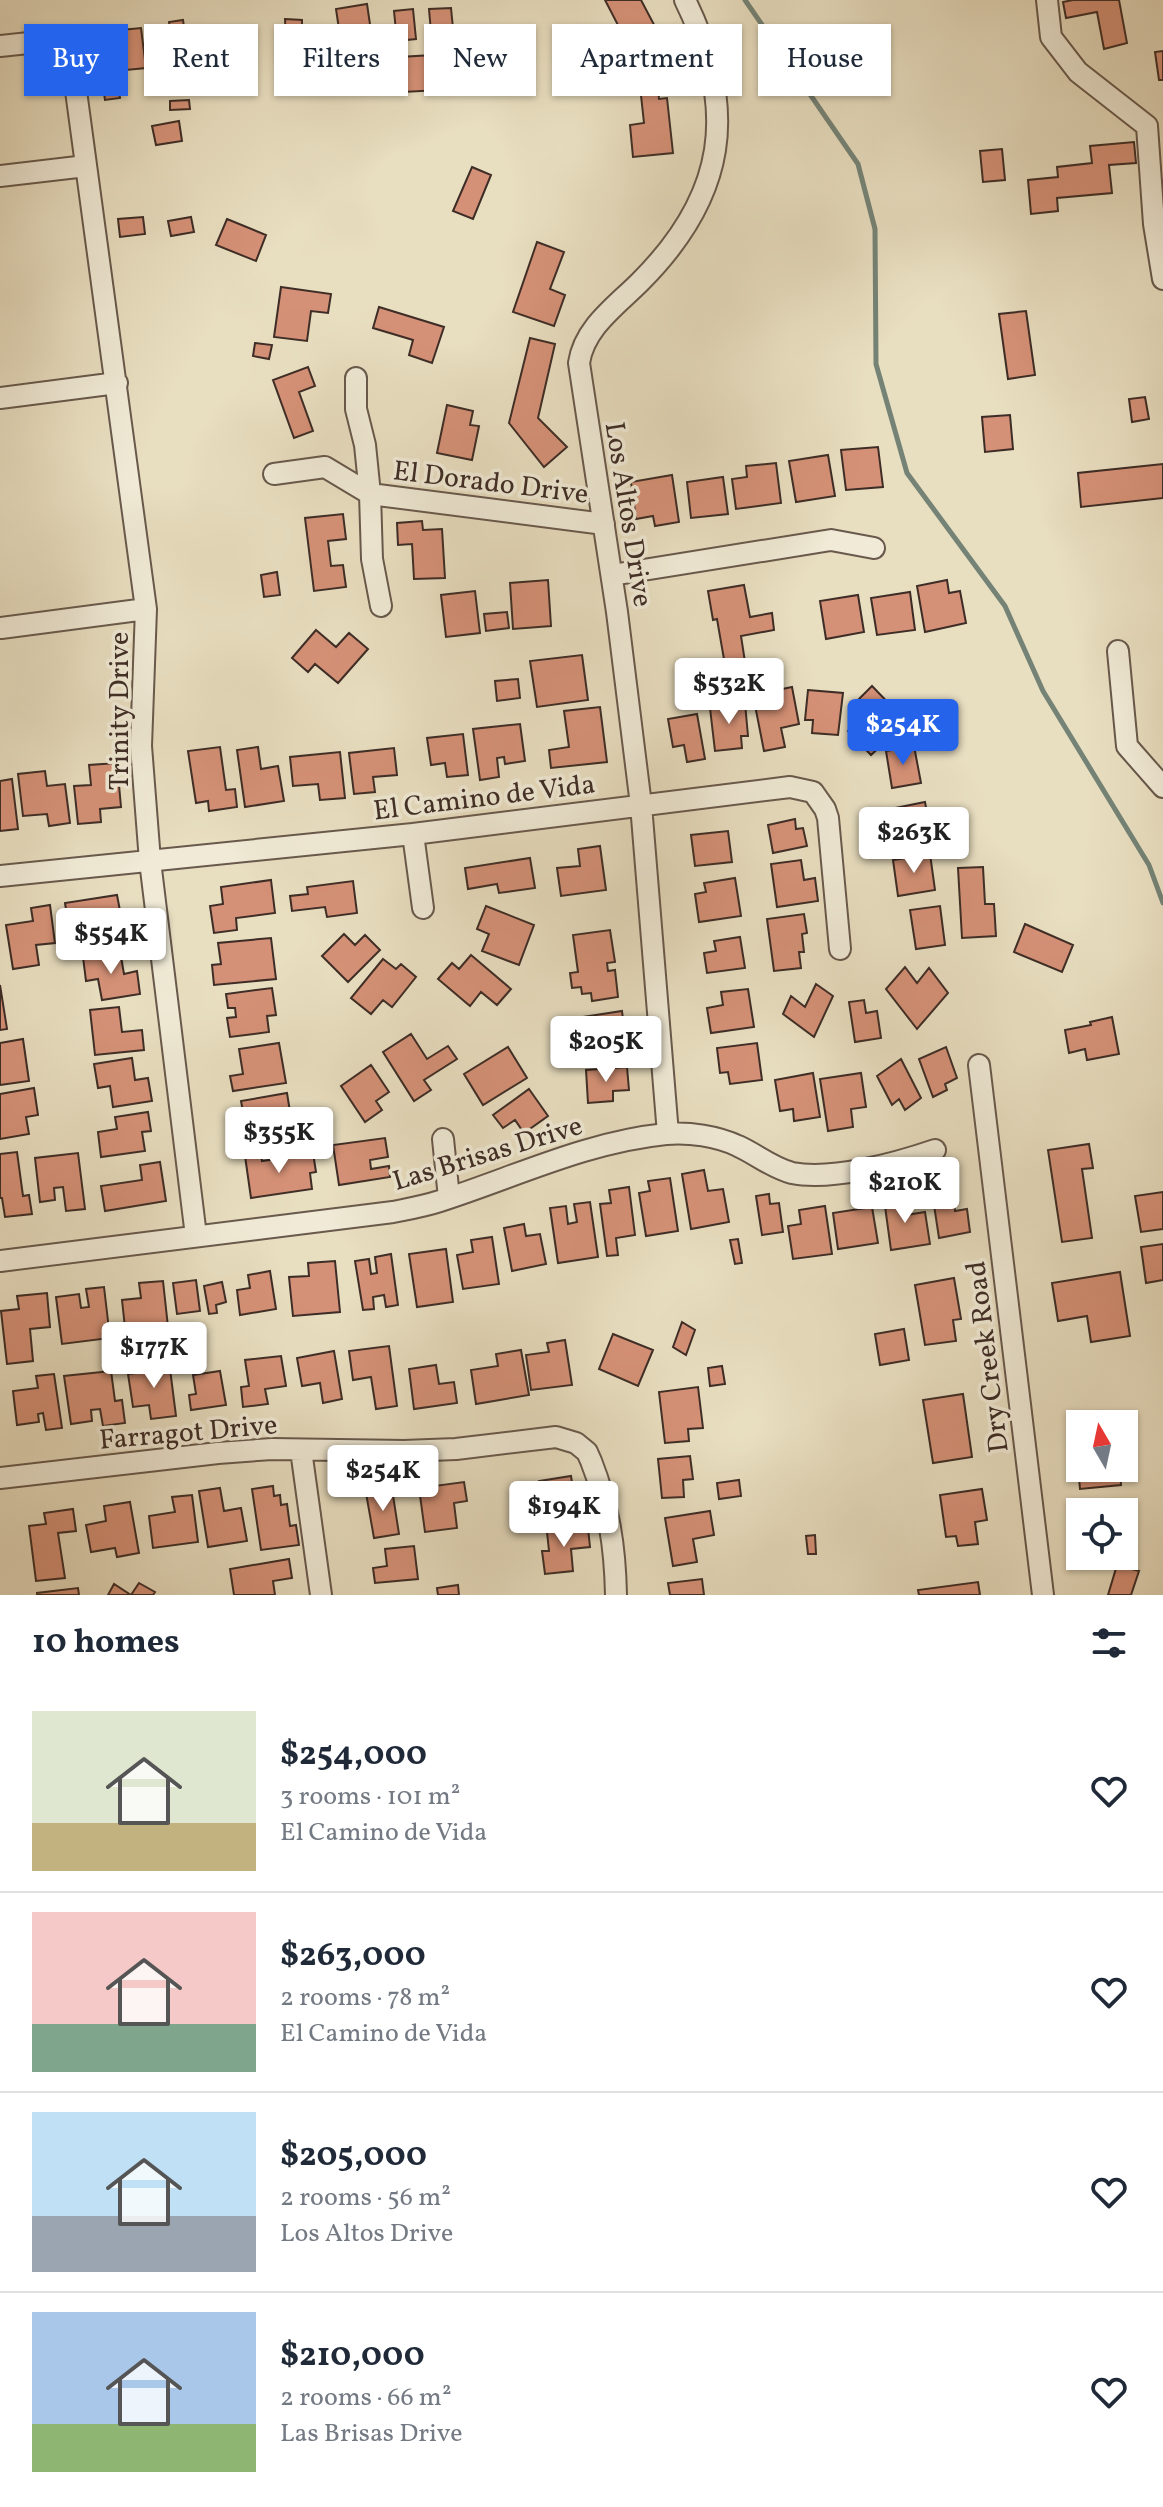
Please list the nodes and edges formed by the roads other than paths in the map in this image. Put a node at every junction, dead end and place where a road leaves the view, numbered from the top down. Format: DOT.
graph roads {
  1 [pos="685,0"];
  2 [pos="1047,0"];
  3 [pos="0,46"];
  4 [pos="0,176"];
  5 [pos="88,177"];
  6 [pos="1163,279"];
  7 [pos="356,378"];
  8 [pos="117,383"];
  9 [pos="0,398"];
  10 [pos="274,474"];
  11 [pos="370,494"];
  12 [pos="604,524"];
  13 [pos="874,548"];
  14 [pos="612,575"];
  15 [pos="381,606"];
  16 [pos="146,609"];
  17 [pos="1,628"];
  18 [pos="1118,651"];
  19 [pos="1163,787"];
  20 [pos="641,805"];
  21 [pos="413,834"];
  22 [pos="150,861"];
  23 [pos="0,876"];
  24 [pos="423,908"];
  25 [pos="840,949"];
  26 [pos="979,1065"];
  27 [pos="668,1134"];
  28 [pos="443,1139"];
  29 [pos="935,1150"];
  30 [pos="449,1198"];
  31 [pos="196,1236"];
  32 [pos="0,1261"];
  33 [pos="301,1450"];
  34 [pos="0,1478"];
  35 [pos="321,1595"];
  36 [pos="616,1595"];
  37 [pos="1043,1595"];
  1 -- 12 [label="street, Los Altos Drive"];
  2 -- 6 [label="street"];
  3 -- 5 [label="street, Trinity Drive"];
  4 -- 5 [label="street"];
  5 -- 8 [label="street, Trinity Drive"];
  7 -- 11 [label="street, El Dorado Drive"];
  8 -- 9 [label="street"];
  8 -- 16 [label="street, Trinity Drive"];
  10 -- 11 [label="street, El Dorado Drive"];
  11 -- 12 [label="street, El Dorado Drive"];
  11 -- 15 [label="street, El Dorado Drive"];
  12 -- 14 [label="street, Los Altos Drive"];
  13 -- 14 [label="street"];
  14 -- 20 [label="street, Los Altos Drive"];
  16 -- 17 [label="street"];
  16 -- 22 [label="street, Trinity Drive"];
  18 -- 19 [label="street"];
  20 -- 21 [label="street, El Camino de Vida"];
  20 -- 25 [label="street, El Camino de Vida"];
  20 -- 27 [label="street, Los Altos Drive"];
  21 -- 22 [label="street, El Camino de Vida"];
  21 -- 24 [label="street"];
  22 -- 23 [label="street, El Camino de Vida"];
  22 -- 31 [label="street, Trinity Drive"];
  26 -- 37 [label="street, Dry Creek Road"];
  27 -- 29 [label="street, Las Brisas Drive"];
  27 -- 30 [label="street, Las Brisas Drive"];
  28 -- 30 [label="street"];
  30 -- 31 [label="street, Las Brisas Drive"];
  31 -- 32 [label="street, Las Brisas Drive"];
  33 -- 34 [label="street, Farragot Drive"];
  33 -- 35 [label="street"];
  33 -- 36 [label="street, Farragot Drive"];
}
